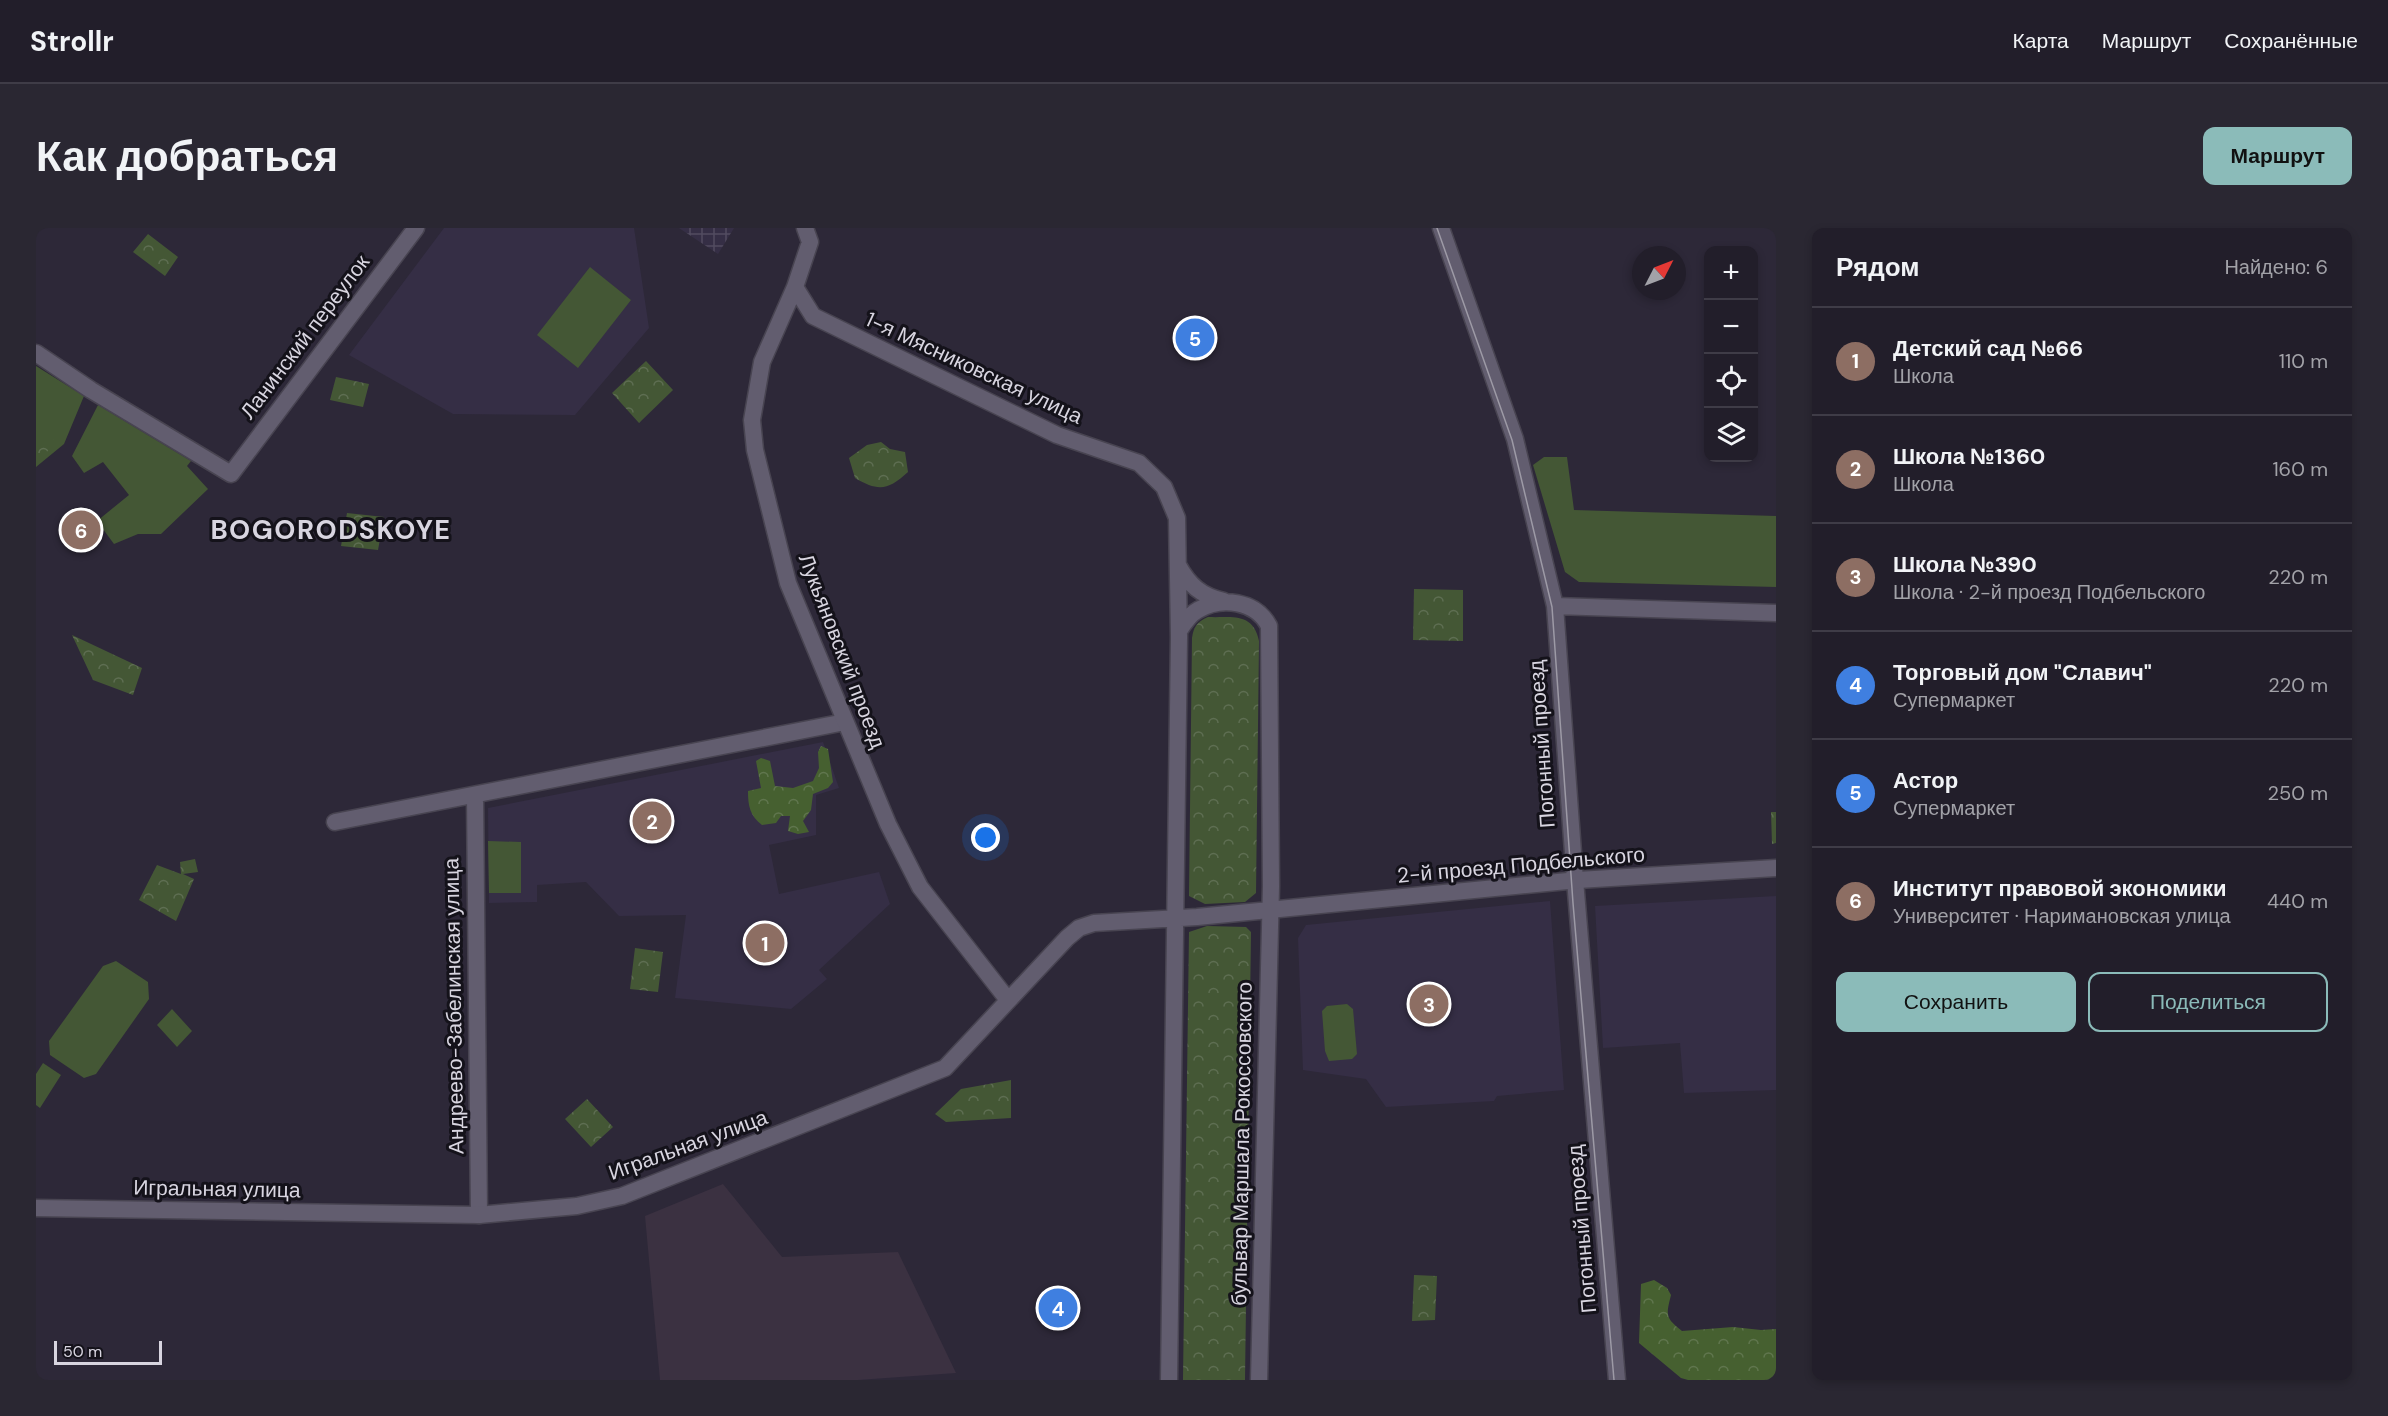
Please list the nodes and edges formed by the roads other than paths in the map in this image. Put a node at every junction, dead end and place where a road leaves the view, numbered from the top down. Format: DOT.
graph roads {
  1 [pos="416,228"];
  2 [pos="805,228"];
  3 [pos="1441,228"];
  4 [pos="795,287"];
  5 [pos="36,353"];
  6 [pos="1178,564"];
  7 [pos="1225,602"];
  8 [pos="1555,606"];
  9 [pos="1776,613"];
  10 [pos="1179,631"];
  11 [pos="845,722"];
  12 [pos="475,796"];
  13 [pos="335,822"];
  14 [pos="1776,868"];
  15 [pos="1575,880"];
  16 [pos="1270,910"];
  17 [pos="1175,918"];
  18 [pos="1008,1000"];
  19 [pos="36,1208"];
  20 [pos="479,1215"];
  21 [pos="1169,1380"];
  22 [pos="1259,1380"];
  23 [pos="1617,1380"];
  1 -- 5 [label="street, Ланинский переулок"];
  2 -- 4 [label="street"];
  3 -- 8 [label="street, Погонный проезд"];
  4 -- 6 [label="street, 1-я Мясниковская улица"];
  4 -- 11 [label="street, Лукьяновский проезд"];
  6 -- 7 [label="street, бульвар Маршала Рокоссовского"];
  6 -- 10 [label="street, 1-я Мясниковская улица"];
  7 -- 10 [label="street"];
  7 -- 16 [label="street, бульвар Маршала Рокоссовского"];
  8 -- 9 [label="street"];
  8 -- 15 [label="street, Погонный проезд"];
  10 -- 17 [label="street"];
  11 -- 12 [label="street"];
  11 -- 18 [label="street, Лукьяновский проезд"];
  12 -- 13 [label="street"];
  12 -- 20 [label="street, Андреево-Забелинская улица"];
  14 -- 15 [label="street, 2-й проезд Подбельского"];
  15 -- 16 [label="street, 2-й проезд Подбельского"];
  15 -- 23 [label="street, Погонный проезд"];
  16 -- 17 [label="street"];
  16 -- 22 [label="street, бульвар Маршала Рокоссовского"];
  17 -- 18 [label="street, Игральная улица"];
  17 -- 21 [label="street"];
  18 -- 20 [label="street, Игральная улица"];
  19 -- 20 [label="street, Игральная улица"];
}
